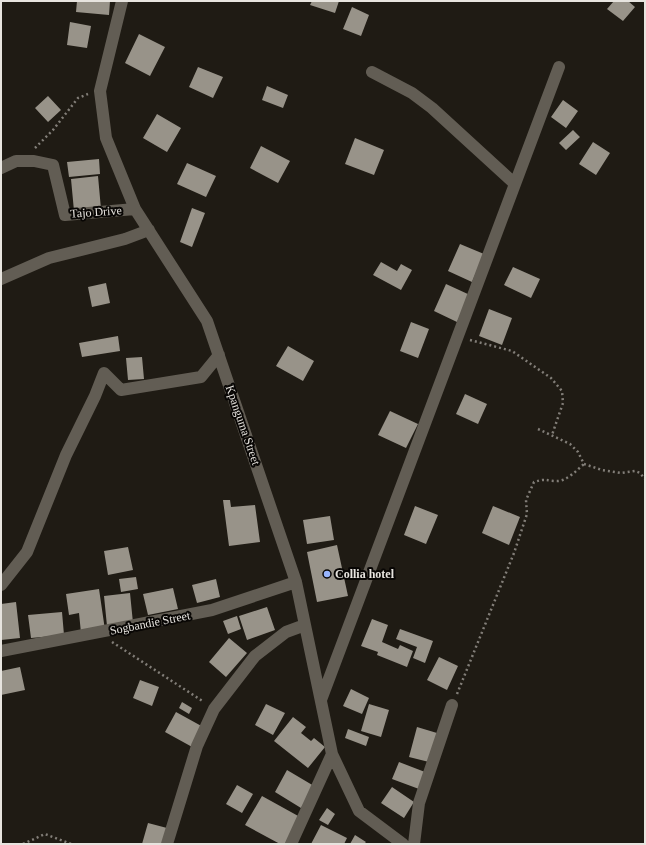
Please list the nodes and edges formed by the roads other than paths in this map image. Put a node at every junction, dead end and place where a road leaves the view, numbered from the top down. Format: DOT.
graph roads {
  1 [pos="122,1"];
  2 [pos="559,67"];
  3 [pos="372,72"];
  4 [pos="1,168"];
  5 [pos="515,184"];
  6 [pos="135,209"];
  7 [pos="149,230"];
  8 [pos="1,279"];
  9 [pos="219,355"];
  10 [pos="296,582"];
  11 [pos="1,584"];
  12 [pos="305,625"];
  13 [pos="1,651"];
  14 [pos="321,700"];
  15 [pos="452,705"];
  16 [pos="332,754"];
  17 [pos="167,844"];
  18 [pos="291,844"];
  19 [pos="403,844"];
  20 [pos="414,844"];
  1 -- 6 [label="street, Kpanguma Street"];
  2 -- 5 [label="street"];
  3 -- 5 [label="street"];
  4 -- 6 [label="street, Tajo Drive"];
  5 -- 14 [label="street"];
  6 -- 7 [label="street, Kpanguma Street"];
  7 -- 8 [label="street"];
  7 -- 9 [label="street, Kpanguma Street"];
  9 -- 10 [label="street, Kpanguma Street"];
  9 -- 11 [label="street"];
  10 -- 12 [label="street, Kpanguma Street"];
  10 -- 13 [label="street, Sogbandie Street"];
  12 -- 14 [label="street, Kpanguma Street"];
  12 -- 17 [label="street"];
  14 -- 16 [label="street, Kpanguma Street"];
  15 -- 20 [label="street"];
  16 -- 18 [label="street"];
  16 -- 19 [label="street, Kpanguma Street"];
}
